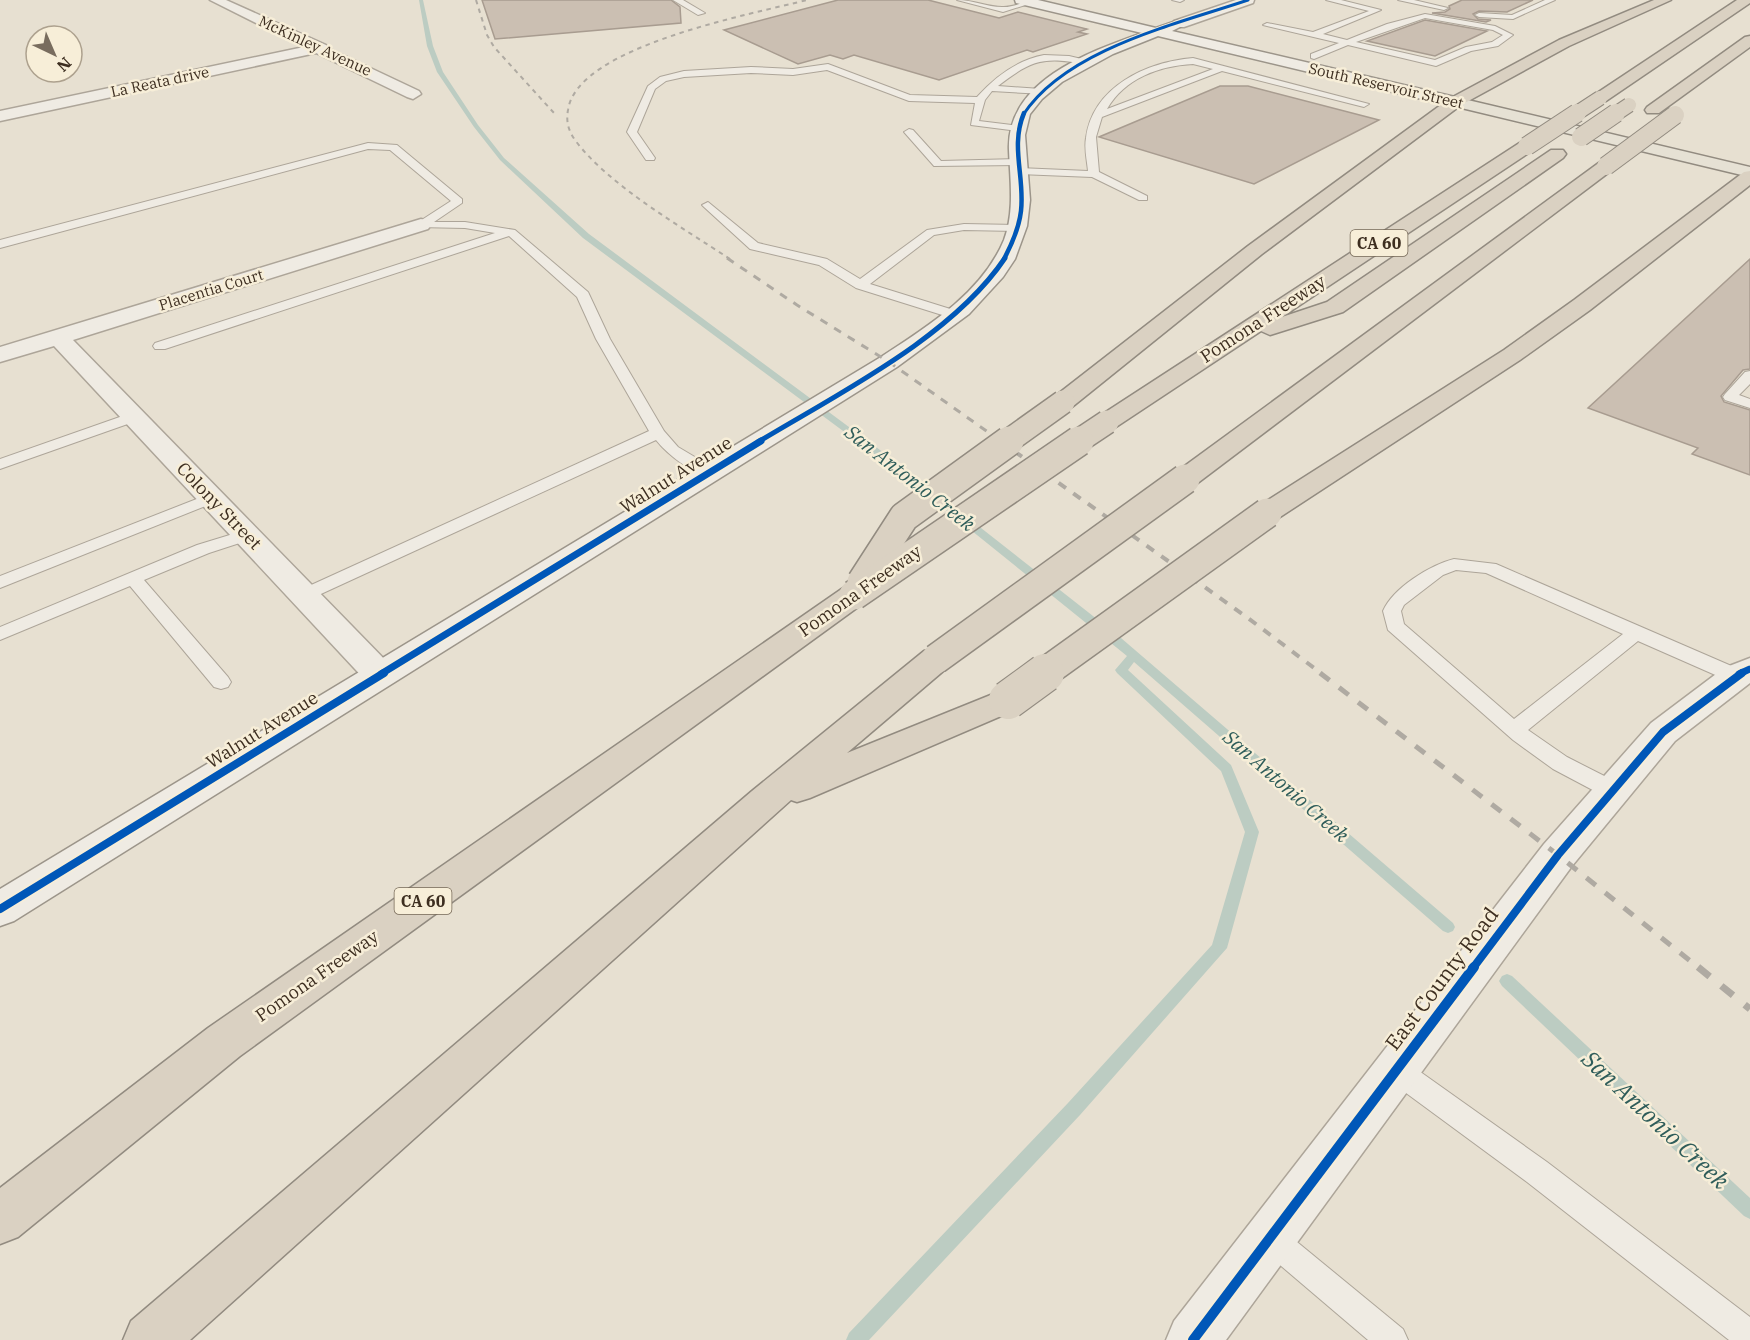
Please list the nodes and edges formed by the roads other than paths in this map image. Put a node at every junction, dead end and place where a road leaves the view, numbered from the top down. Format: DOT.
graph roads {
  1 [pos="216,0"];
  2 [pos="677,0"];
  3 [pos="961,0"];
  4 [pos="1072,0"];
  5 [pos="1248,0"];
  6 [pos="1330,0"];
  7 [pos="1402,0"];
  8 [pos="1551,0"];
  9 [pos="1665,0"];
  10 [pos="1746,0"];
  11 [pos="1026,1"];
  12 [pos="1449,9"];
  13 [pos="701,13"];
  14 [pos="1383,14"];
  15 [pos="1472,14"];
  16 [pos="1179,24"];
  17 [pos="1267,25"];
  18 [pos="1386,28"];
  19 [pos="1156,32"];
  20 [pos="1314,34"];
  21 [pos="1750,40"];
  22 [pos="1345,43"];
  23 [pos="321,48"];
  24 [pos="1314,56"];
  25 [pos="1086,61"];
  26 [pos="1282,62"];
  27 [pos="1222,68"];
  28 [pos="1252,76"];
  29 [pos="990,88"];
  30 [pos="1041,92"];
  31 [pos="413,94"];
  32 [pos="1463,97"];
  33 [pos="980,100"];
  34 [pos="1634,102"];
  35 [pos="1364,104"];
  36 [pos="1679,112"];
  37 [pos="1100,115"];
  38 [pos="0,116"];
  39 [pos="1018,128"];
  40 [pos="909,132"];
  41 [pos="650,158"];
  42 [pos="1750,158"];
  43 [pos="1593,160"];
  44 [pos="1019,167"];
  45 [pos="1094,174"];
  46 [pos="1750,174"];
  47 [pos="1143,198"];
  48 [pos="708,205"];
  49 [pos="421,225"];
  50 [pos="1017,228"];
  51 [pos="511,232"];
  52 [pos="0,244"];
  53 [pos="860,285"];
  54 [pos="955,315"];
  55 [pos="58,337"];
  56 [pos="1231,340"];
  57 [pos="160,346"];
  58 [pos="0,356"];
  59 [pos="1750,375"];
  60 [pos="1750,404"];
  61 [pos="134,417"];
  62 [pos="658,433"];
  63 [pos="0,464"];
  64 [pos="709,472"];
  65 [pos="212,498"];
  66 [pos="246,535"];
  67 [pos="133,578"];
  68 [pos="0,582"];
  69 [pos="304,595"];
  70 [pos="854,595"];
  71 [pos="1637,633"];
  72 [pos="0,634"];
  73 [pos="1743,672"];
  74 [pos="380,675"];
  75 [pos="220,682"];
  76 [pos="1514,730"];
  77 [pos="1612,790"];
  78 [pos="765,801"];
  79 [pos="0,909"];
  80 [pos="1396,1070"];
  81 [pos="0,1219"];
  82 [pos="1270,1238"];
  83 [pos="1750,1336"];
  84 [pos="150,1340"];
  85 [pos="1193,1340"];
  86 [pos="1392,1340"];
  1 -- 23 [label="street, McKinley Avenue"];
  2 -- 13 [label="lane"];
  3 -- 11 [label="lane"];
  4 -- 16 [label="street, South Reservoir Street"];
  5 -- 16 [label="street"];
  6 -- 14 [label="lane"];
  7 -- 12 [label="lane"];
  8 -- 15 [label="lane"];
  9 -- 32 [label="highway"];
  10 -- 56 [label="highway, Pomona Freeway / CA 60, bridge"];
  11 -- 19 [label="street, South Reservoir Street"];
  14 -- 18 [label="lane"];
  14 -- 20 [label="lane"];
  16 -- 19 [label="street"];
  16 -- 24 [label="street, South Reservoir Street"];
  17 -- 20 [label="lane"];
  18 -- 22 [label="lane"];
  18 -- 22 [label="lane"];
  19 -- 25 [label="street"];
  19 -- 26 [label="street, South Reservoir Street"];
  20 -- 22 [label="lane"];
  21 -- 43 [label="highway"];
  22 -- 24 [label="lane"];
  23 -- 31 [label="street, McKinley Avenue"];
  23 -- 38 [label="street, La Reata drive"];
  24 -- 32 [label="street, South Reservoir Street"];
  25 -- 29 [label="lane"];
  25 -- 30 [label="street"];
  26 -- 28 [label="lane"];
  26 -- 32 [label="street, South Reservoir Street"];
  27 -- 28 [label="lane"];
  27 -- 37 [label="lane"];
  27 -- 37 [label="lane"];
  28 -- 35 [label="lane"];
  29 -- 30 [label="lane"];
  29 -- 33 [label="lane"];
  30 -- 39 [label="street"];
  32 -- 42 [label="main road, South Reservoir Street"];
  32 -- 46 [label="main road, South Reservoir Street"];
  32 -- 70 [label="highway, bridge"];
  33 -- 39 [label="lane"];
  33 -- 41 [label="lane"];
  34 -- 56 [label="highway, bridge"];
  36 -- 43 [label="highway, bridge"];
  37 -- 45 [label="lane"];
  39 -- 44 [label="street, Walnut Avenue"];
  40 -- 44 [label="lane"];
  43 -- 78 [label="highway, bridge"];
  44 -- 45 [label="lane"];
  44 -- 50 [label="street, Walnut Avenue"];
  45 -- 47 [label="lane"];
  46 -- 78 [label="highway, bridge"];
  48 -- 53 [label="lane"];
  49 -- 51 [label="lane"];
  49 -- 52 [label="lane"];
  49 -- 55 [label="street, Placentia Court"];
  50 -- 53 [label="lane"];
  50 -- 54 [label="street, Walnut Avenue"];
  51 -- 57 [label="lane"];
  51 -- 62 [label="lane"];
  53 -- 54 [label="lane"];
  54 -- 64 [label="street, Walnut Avenue"];
  55 -- 58 [label="street, Placentia Court"];
  55 -- 61 [label="street, Colony Street"];
  56 -- 70 [label="highway, Pomona Freeway / CA 60, bridge"];
  59 -- 60 [label="lane"];
  61 -- 63 [label="lane"];
  61 -- 65 [label="street, Colony Street"];
  62 -- 64 [label="lane"];
  62 -- 69 [label="lane"];
  64 -- 74 [label="street, Walnut Avenue"];
  65 -- 66 [label="street, Colony Street"];
  65 -- 68 [label="lane"];
  66 -- 67 [label="lane"];
  66 -- 69 [label="street, Colony Street"];
  67 -- 72 [label="lane"];
  67 -- 75 [label="lane"];
  69 -- 74 [label="street, Colony Street"];
  70 -- 81 [label="highway, Pomona Freeway / CA 60"];
  71 -- 73 [label="lane"];
  71 -- 76 [label="lane"];
  71 -- 76 [label="lane"];
  73 -- 77 [label="street, East County Road"];
  74 -- 79 [label="street, Walnut Avenue"];
  76 -- 77 [label="lane"];
  77 -- 80 [label="street, East County Road"];
  78 -- 84 [label="highway"];
  80 -- 82 [label="street, East County Road"];
  80 -- 83 [label="lane"];
  82 -- 85 [label="street, East County Road"];
  82 -- 86 [label="lane"];
}
